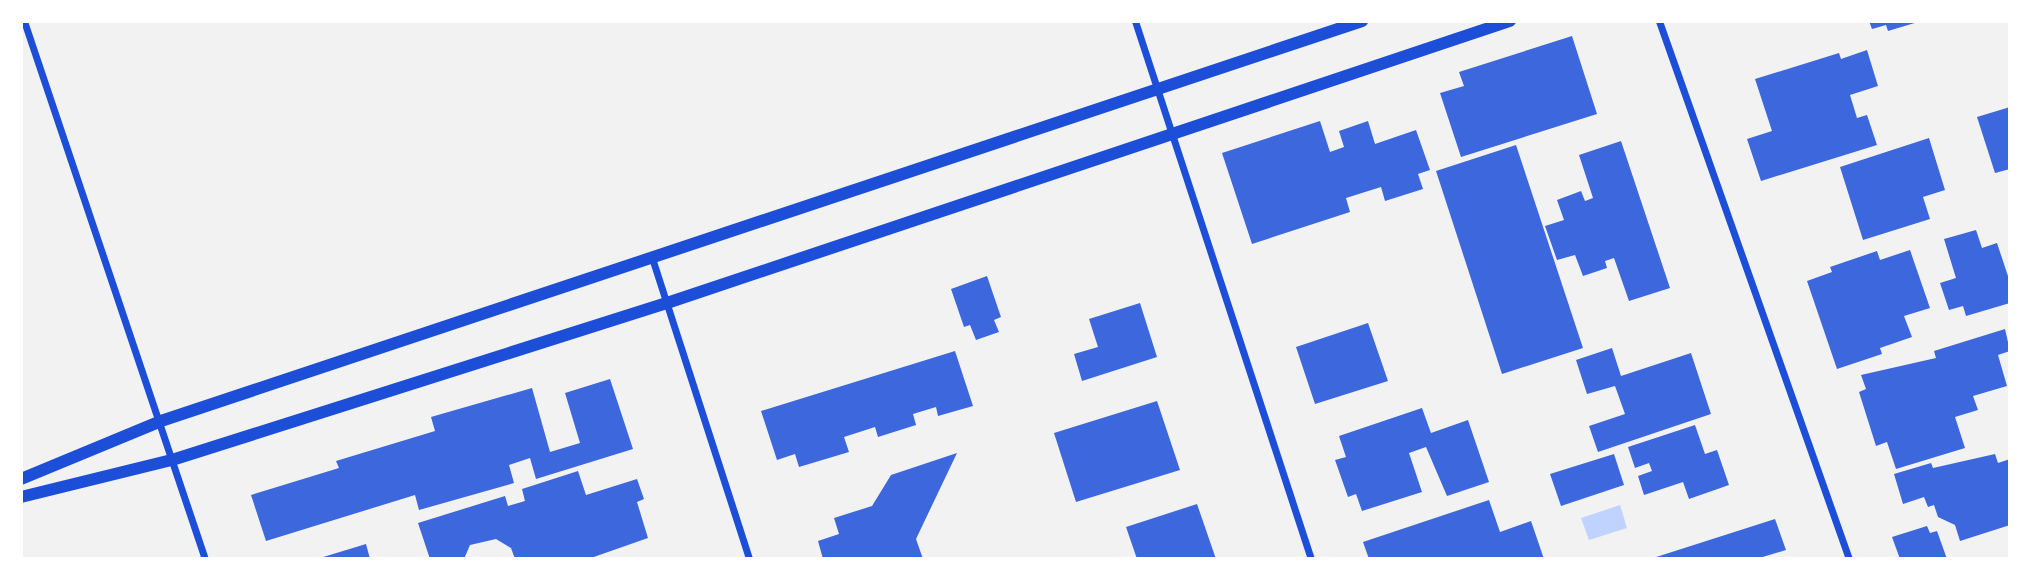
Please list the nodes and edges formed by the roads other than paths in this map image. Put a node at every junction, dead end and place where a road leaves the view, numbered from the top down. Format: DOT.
graph roads {
  1 [pos="24,21"];
  2 [pos="1135,21"];
  3 [pos="1362,21"];
  4 [pos="1510,21"];
  5 [pos="1659,21"];
  6 [pos="1157,89"];
  7 [pos="1172,134"];
  8 [pos="652,258"];
  9 [pos="667,303"];
  10 [pos="161,421"];
  11 [pos="172,460"];
  12 [pos="21,479"];
  13 [pos="21,497"];
  14 [pos="205,559"];
  15 [pos="749,559"];
  16 [pos="1311,559"];
  17 [pos="1849,559"];
  1 -- 10 [label="street"];
  2 -- 6 [label="street"];
  3 -- 6 [label="street"];
  4 -- 7 [label="street"];
  5 -- 17 [label="street"];
  6 -- 7 [label="street"];
  6 -- 8 [label="street"];
  7 -- 9 [label="street"];
  7 -- 16 [label="street"];
  8 -- 9 [label="street"];
  8 -- 10 [label="street"];
  9 -- 11 [label="street"];
  9 -- 15 [label="street"];
  10 -- 11 [label="street"];
  10 -- 12 [label="street"];
  11 -- 13 [label="street"];
  11 -- 14 [label="street"];
}
